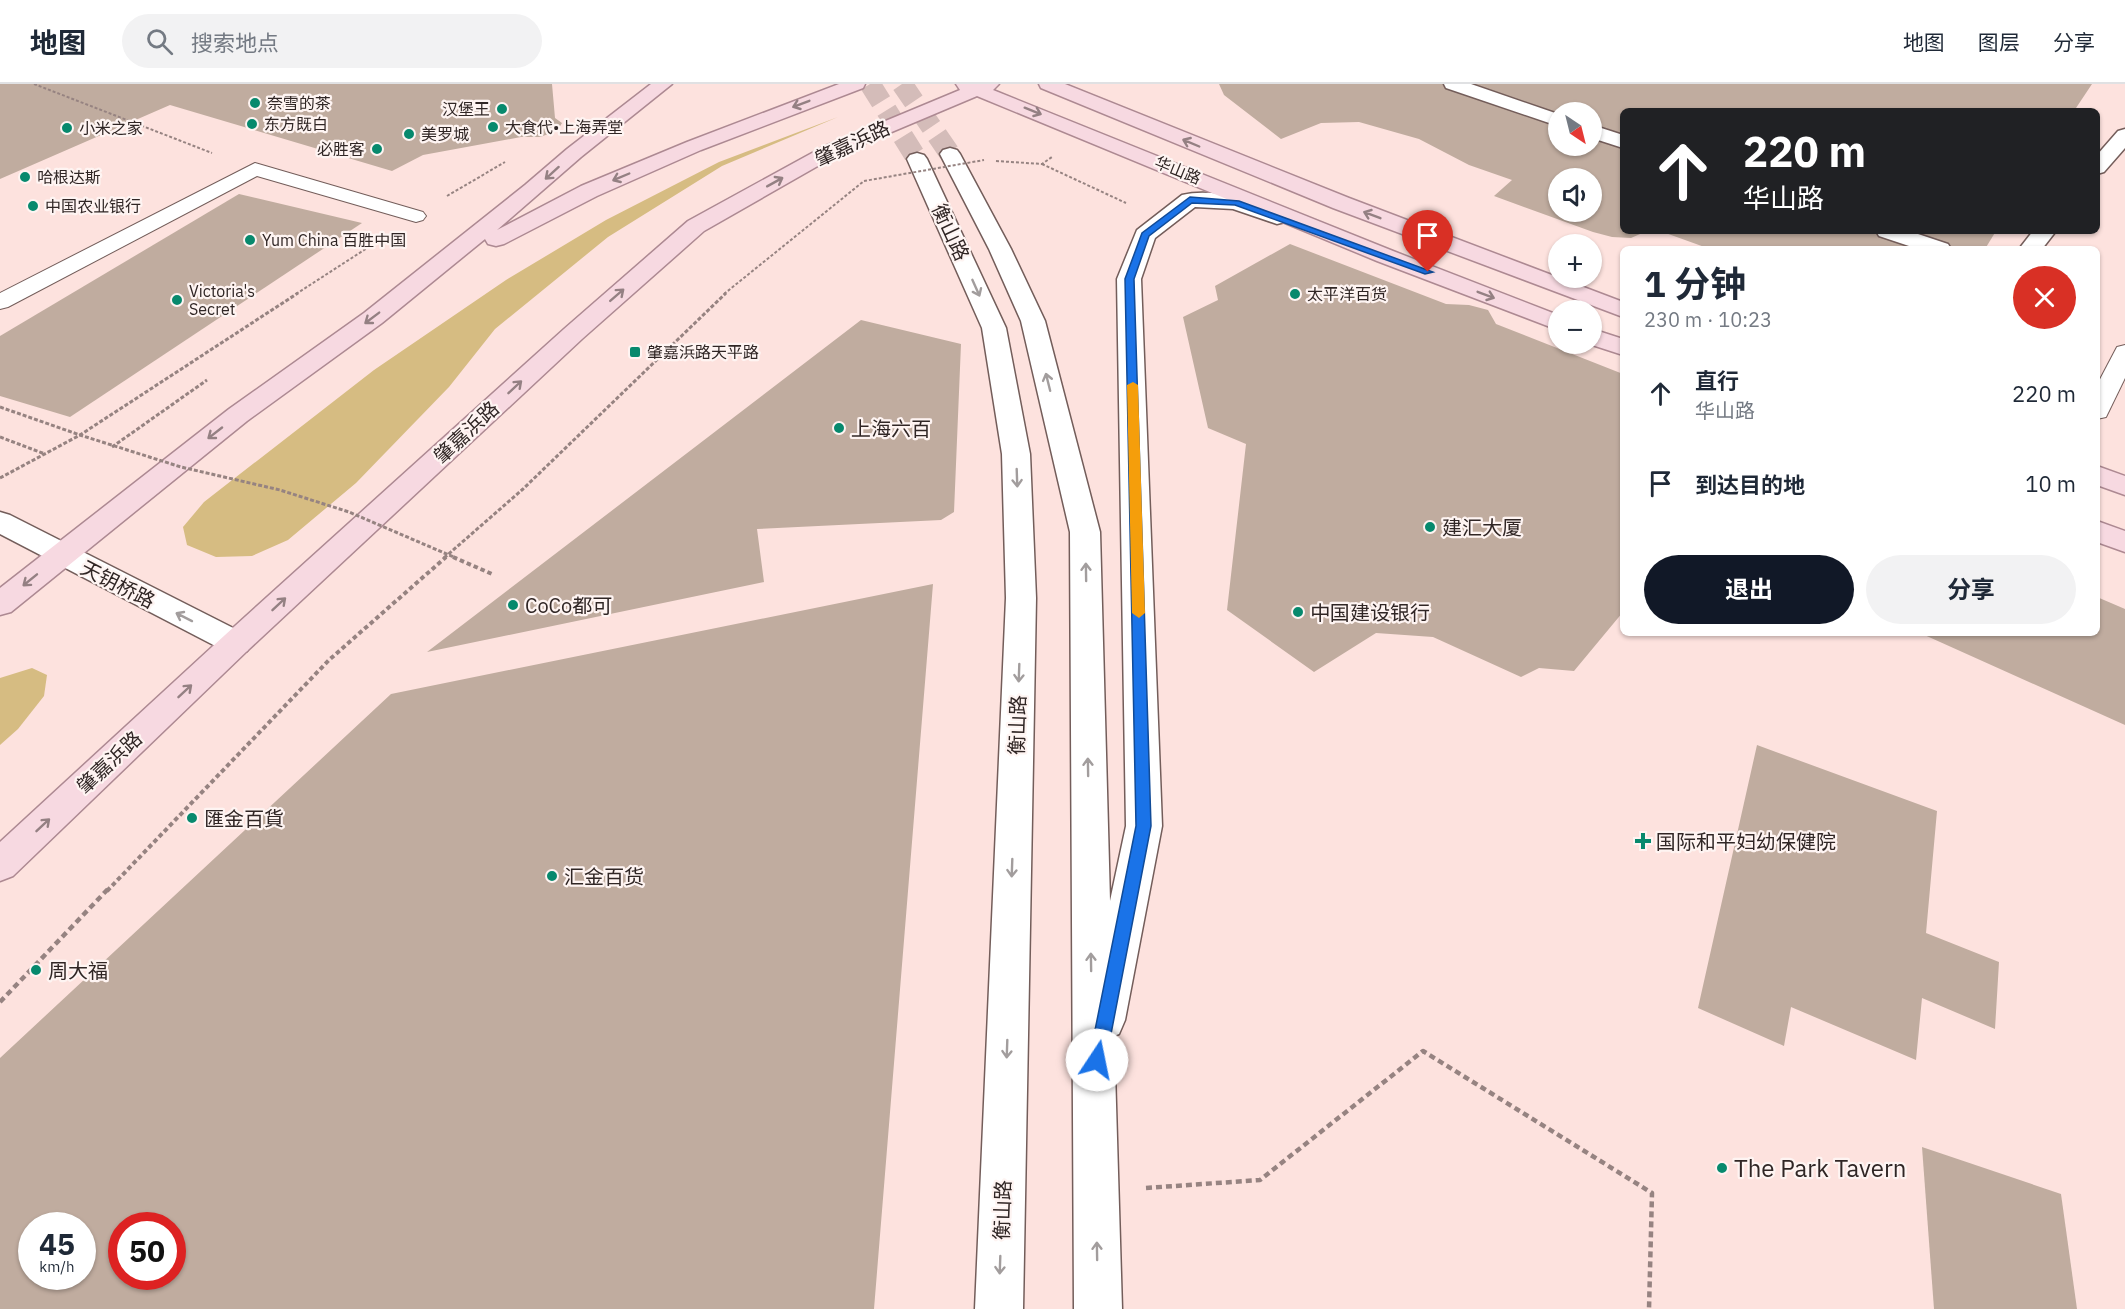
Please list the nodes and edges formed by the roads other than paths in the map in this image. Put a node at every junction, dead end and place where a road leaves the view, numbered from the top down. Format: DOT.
graph roads {
  1 [pos="663,84"];
  2 [pos="856,84"];
  3 [pos="1048,84"];
  4 [pos="1102,84"];
  5 [pos="1453,84"];
  6 [pos="978,86"];
  7 [pos="1102,106"];
  8 [pos="1548,117"];
  9 [pos="1602,135"];
  10 [pos="2125,135"];
  11 [pos="1620,141"];
  12 [pos="950,154"];
  13 [pos="917,159"];
  14 [pos="2100,164"];
  15 [pos="416,216"];
  16 [pos="1896,234"];
  17 [pos="2042,234"];
  18 [pos="1931,246"];
  19 [pos="2032,246"];
  20 [pos="1385,256"];
  21 [pos="418,282"];
  22 [pos="6,294"];
  23 [pos="1620,309"];
  24 [pos="1548,319"];
  25 [pos="1602,340"];
  26 [pos="1620,347"];
  27 [pos="2125,352"];
  28 [pos="2100,405"];
  29 [pos="2100,477"];
  30 [pos="2125,486"];
  31 [pos="0,522"];
  32 [pos="2100,532"];
  33 [pos="2125,542"];
  34 [pos="60,555"];
  35 [pos="0,604"];
  36 [pos="236,643"];
  37 [pos="0,865"];
  38 [pos="1093,1084"];
  39 [pos="999,1309"];
  40 [pos="1098,1309"];
  1 -- 21 [label="main road, one-way"];
  2 -- 21 [label="main road, one-way"];
  3 -- 7 [label="main road, 华山路"];
  4 -- 7 [label="main road"];
  5 -- 8 [label="main road"];
  6 -- 20 [label="main road, 华山路, one-way"];
  36 -- 6 [label="main road, 肇嘉浜路, one-way"];
  23 -- 7 [label="main road, 华山路, one-way"];
  9 -- 11 [label="main road"];
  10 -- 14 [label="main road"];
  38 -- 12 [label="main road, 衡山路, one-way"];
  13 -- 39 [label="main road, 衡山路, one-way"];
  15 -- 22 [label="lane"];
  16 -- 18 [label="main road"];
  17 -- 19 [label="main road"];
  20 -- 24 [label="main road, 华山路, one-way"];
  20 -- 38 [label="main road, 衡山路"];
  21 -- 34 [label="main road, one-way"];
  25 -- 26 [label="main road"];
  27 -- 28 [label="lane"];
  29 -- 30 [label="main road"];
  31 -- 34 [label="main road, 天钥桥路"];
  32 -- 33 [label="main road"];
  34 -- 35 [label="main road, one-way"];
  36 -- 34 [label="main road, 天钥桥路, one-way"];
  37 -- 36 [label="main road, 肇嘉浜路, one-way"];
  40 -- 38 [label="main road, 衡山路, one-way"];
}
